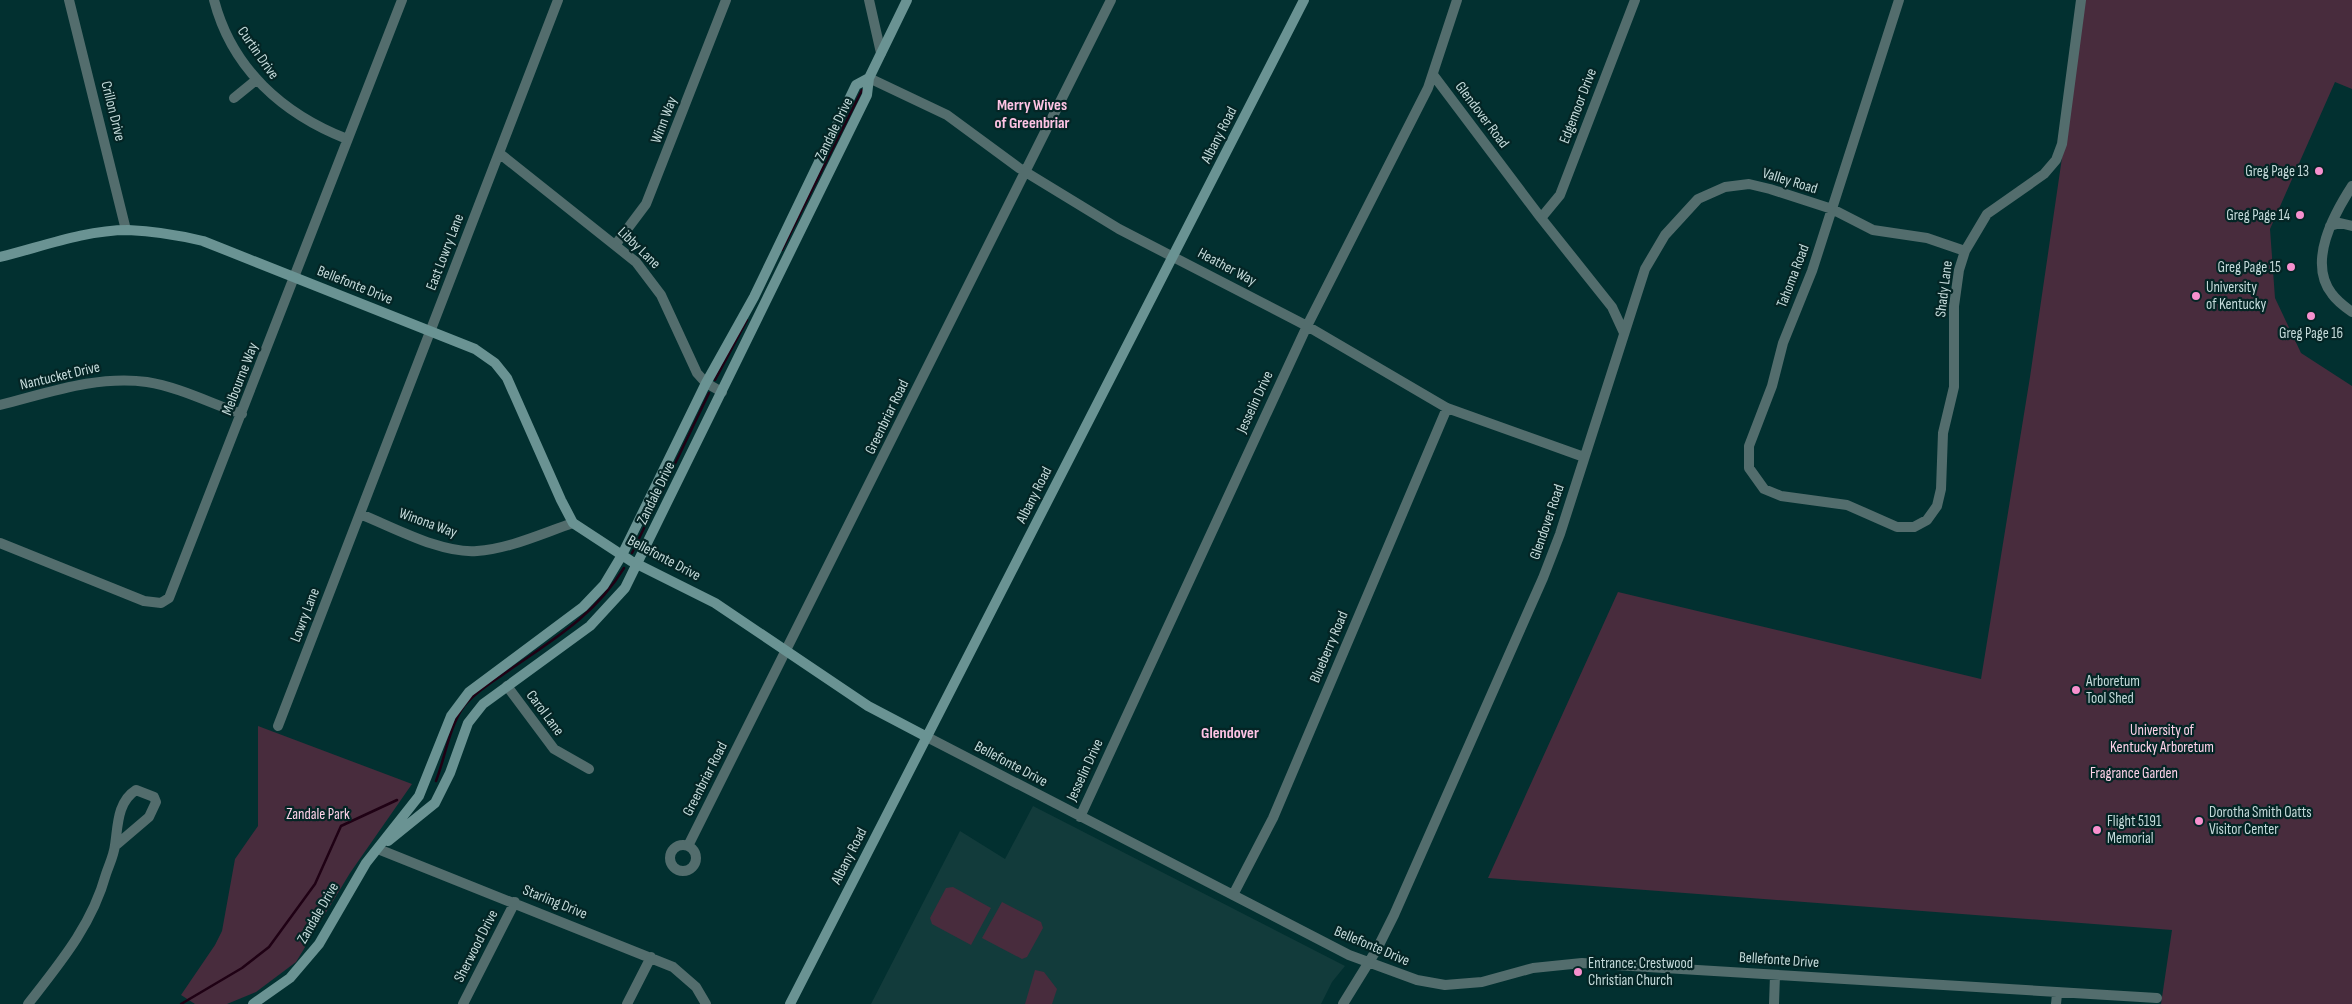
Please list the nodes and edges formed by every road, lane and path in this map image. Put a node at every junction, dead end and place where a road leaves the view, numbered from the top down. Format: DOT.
graph roads {
  1 [pos="69,0"];
  2 [pos="214,0"];
  3 [pos="401,0"];
  4 [pos="558,0"];
  5 [pos="726,0"];
  6 [pos="869,0"];
  7 [pos="907,0"];
  8 [pos="1111,0"];
  9 [pos="1304,0"];
  10 [pos="1457,0"];
  11 [pos="1635,0"];
  12 [pos="1899,0"];
  13 [pos="2081,0"];
  14 [pos="881,53"];
  15 [pos="1434,76"];
  16 [pos="869,78"];
  17 [pos="256,80"];
  18 [pos="234,98"];
  19 [pos="348,139"];
  20 [pos="499,153"];
  21 [pos="1026,171"];
  22 [pos="2352,186"];
  23 [pos="1832,209"];
  24 [pos="1541,218"];
  25 [pos="2330,226"];
  26 [pos="2352,226"];
  27 [pos="126,230"];
  28 [pos="616,244"];
  29 [pos="1965,251"];
  30 [pos="1174,256"];
  31 [pos="0,257"];
  32 [pos="295,277"];
  33 [pos="2352,312"];
  34 [pos="1307,326"];
  35 [pos="431,332"];
  36 [pos="1624,334"];
  37 [pos="706,383"];
  38 [pos="722,392"];
  39 [pos="0,405"];
  40 [pos="1447,408"];
  41 [pos="242,414"];
  42 [pos="1584,456"];
  43 [pos="1836,502"];
  44 [pos="360,514"];
  45 [pos="573,523"];
  46 [pos="0,543"];
  47 [pos="622,555"];
  48 [pos="638,565"];
  49 [pos="786,652"];
  50 [pos="507,686"];
  51 [pos="278,726"];
  52 [pos="927,737"];
  53 [pos="589,769"];
  54 [pos="1080,817"];
  55 [pos="115,846"];
  56 [pos="688,846"];
  57 [pos="378,848"];
  58 [pos="1233,895"];
  59 [pos="515,902"];
  60 [pos="651,957"];
  61 [pos="1368,964"];
  62 [pos="1775,975"];
  63 [pos="2157,998"];
  64 [pos="2057,999"];
  65 [pos="28,1004"];
  66 [pos="254,1004"];
  67 [pos="463,1004"];
  68 [pos="627,1004"];
  69 [pos="706,1004"];
  70 [pos="790,1004"];
  71 [pos="1344,1004"];
  72 [pos="1774,1004"];
  1 -- 27 [label="street, Crillon Drive"];
  2 -- 17 [label="street, Curtin Drive"];
  3 -- 19 [label="street, Melbourne Way"];
  4 -- 20 [label="street, East Lowry Lane"];
  5 -- 28 [label="street, Winn Way"];
  6 -- 14 [label="street"];
  7 -- 14 [label="street, Zandale Drive"];
  8 -- 21 [label="street, Greenbriar Road"];
  9 -- 30 [label="street, Albany Road"];
  10 -- 15 [label="street, Jesselin Drive"];
  11 -- 24 [label="street, Edgemoor Drive"];
  12 -- 23 [label="street, Tahoma Road"];
  13 -- 29 [label="street, Shady Lane"];
  14 -- 16 [label="street, Zandale Drive"];
  15 -- 24 [label="street, Glendover Road"];
  15 -- 34 [label="street, Jesselin Drive"];
  16 -- 21 [label="street, Heather Way"];
  16 -- 37 [label="street, Zandale Drive"];
  16 -- 38 [label="street, Zandale Drive"];
  17 -- 18 [label="street"];
  17 -- 19 [label="street, Curtin Drive"];
  19 -- 32 [label="street, Melbourne Way"];
  20 -- 28 [label="street, Libby Lane"];
  20 -- 35 [label="street, East Lowry Lane"];
  21 -- 30 [label="street, Heather Way"];
  21 -- 49 [label="street, Greenbriar Road"];
  22 -- 25 [label="street"];
  23 -- 29 [label="street, Valley Road"];
  23 -- 36 [label="street, Valley Road"];
  23 -- 43 [label="street, Tahoma Road"];
  24 -- 36 [label="street, Glendover Road"];
  25 -- 26 [label="street"];
  25 -- 33 [label="street"];
  27 -- 31 [label="street, Bellefonte Drive"];
  27 -- 32 [label="street, Bellefonte Drive"];
  28 -- 37 [label="street, Libby Lane"];
  29 -- 43 [label="street, Shady Lane"];
  30 -- 34 [label="street, Heather Way"];
  30 -- 52 [label="street, Albany Road"];
  32 -- 35 [label="street, Bellefonte Drive"];
  32 -- 41 [label="street, Melbourne Way"];
  34 -- 40 [label="street, Heather Way"];
  34 -- 54 [label="street, Jesselin Drive"];
  35 -- 44 [label="street, East Lowry Lane"];
  35 -- 45 [label="street, Bellefonte Drive"];
  36 -- 42 [label="street, Glendover Road"];
  37 -- 38 [label="street, Libby Lane"];
  37 -- 47 [label="street, Zandale Drive"];
  38 -- 48 [label="street, Zandale Drive"];
  39 -- 41 [label="street, Nantucket Drive"];
  40 -- 42 [label="street, Heather Way"];
  40 -- 58 [label="street, Blueberry Road"];
  41 -- 46 [label="street, Melbourne Way"];
  42 -- 61 [label="street, Glendover Road"];
  44 -- 45 [label="street, Winona Way"];
  44 -- 51 [label="street, Lowry Lane"];
  45 -- 47 [label="street, Bellefonte Drive"];
  47 -- 48 [label="street, Bellefonte Drive"];
  47 -- 57 [label="street, Zandale Drive"];
  48 -- 49 [label="street, Bellefonte Drive"];
  48 -- 50 [label="street, Zandale Drive"];
  49 -- 52 [label="street, Bellefonte Drive"];
  49 -- 56 [label="street, Greenbriar Road"];
  50 -- 53 [label="street, Carol Lane"];
  50 -- 57 [label="street, Zandale Drive"];
  52 -- 54 [label="street, Bellefonte Drive"];
  52 -- 70 [label="street, Albany Road"];
  54 -- 58 [label="street, Bellefonte Drive"];
  55 -- 55 [label="street"];
  55 -- 65 [label="street"];
  57 -- 59 [label="street, Starling Drive"];
  57 -- 66 [label="street, Zandale Drive"];
  58 -- 61 [label="street, Bellefonte Drive"];
  59 -- 60 [label="street, Starling Drive"];
  59 -- 67 [label="street, Sherwood Drive"];
  60 -- 68 [label="street"];
  60 -- 69 [label="street, Starling Drive"];
  61 -- 62 [label="street, Bellefonte Drive"];
  61 -- 71 [label="street, Glendover Road"];
  62 -- 64 [label="street, Bellefonte Drive"];
  62 -- 72 [label="street"];
  63 -- 64 [label="street, Bellefonte Drive"];
}
